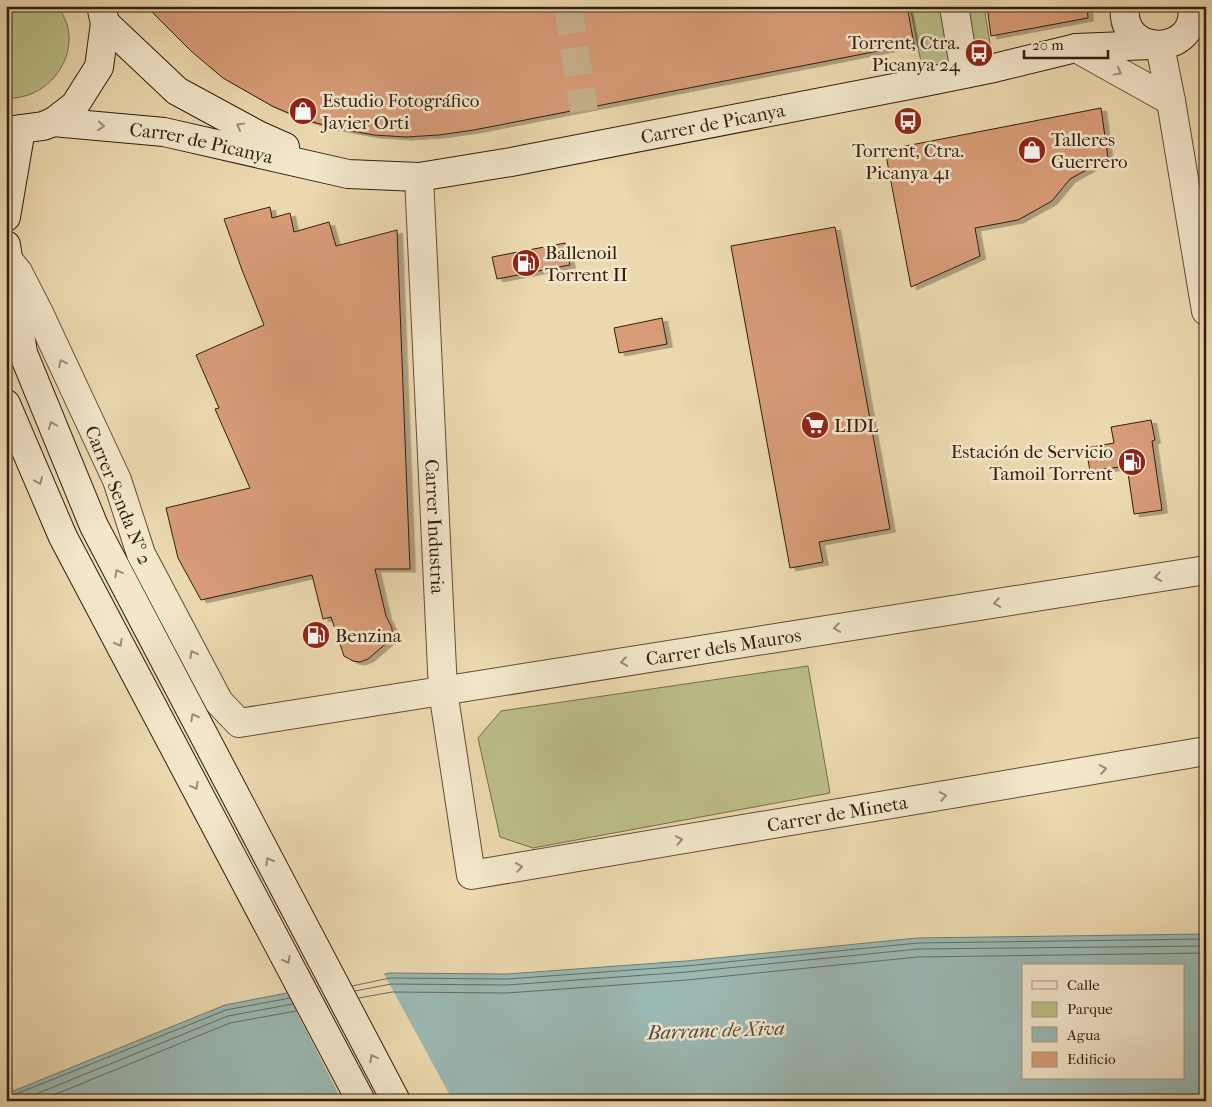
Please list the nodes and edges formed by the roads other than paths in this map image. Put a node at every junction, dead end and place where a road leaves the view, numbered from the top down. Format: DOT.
graph roads {
  1 [pos="954,6"];
  2 [pos="1124,9"];
  3 [pos="103,15"];
  4 [pos="1195,18"];
  5 [pos="1155,45"];
  6 [pos="1076,48"];
  7 [pos="965,74"];
  8 [pos="1171,101"];
  9 [pos="53,122"];
  10 [pos="14,130"];
  11 [pos="348,174"];
  12 [pos="419,178"];
  13 [pos="6,217"];
  14 [pos="8,253"];
  15 [pos="1206,311"];
  16 [pos="6,404"];
  17 [pos="1206,570"];
  18 [pos="443,691"];
  19 [pos="240,723"];
  20 [pos="1206,751"];
  21 [pos="471,875"];
  22 [pos="361,1101"];
  23 [pos="396,1101"];
  1 -- 7 [label="street"];
  2 -- 5 [label="street"];
  2 -- 6 [label="street, Carrer de Picanya"];
  3 -- 9 [label="street"];
  11 -- 3 [label="street, Carrer de Picanya, one-way"];
  4 -- 5 [label="street"];
  5 -- 6 [label="street, Carrer de Picanya"];
  5 -- 8 [label="street"];
  6 -- 7 [label="street, Carrer de Picanya"];
  6 -- 8 [label="street, one-way"];
  7 -- 12 [label="street, Carrer de Picanya"];
  8 -- 15 [label="street"];
  9 -- 10 [label="street"];
  9 -- 11 [label="street, Carrer de Picanya, one-way"];
  10 -- 13 [label="street"];
  11 -- 12 [label="street, Carrer de Picanya"];
  12 -- 18 [label="street, Carrer Industria"];
  19 -- 14 [label="street, Carrer Senda Nº 2, one-way"];
  23 -- 14 [label="street, one-way"];
  16 -- 22 [label="street, one-way"];
  17 -- 18 [label="street, Carrer dels Mauros, one-way"];
  18 -- 19 [label="street, Carrer dels Mauros"];
  18 -- 21 [label="street, Carrer Industria"];
  21 -- 20 [label="street, Carrer de Mineta, one-way"];
}
